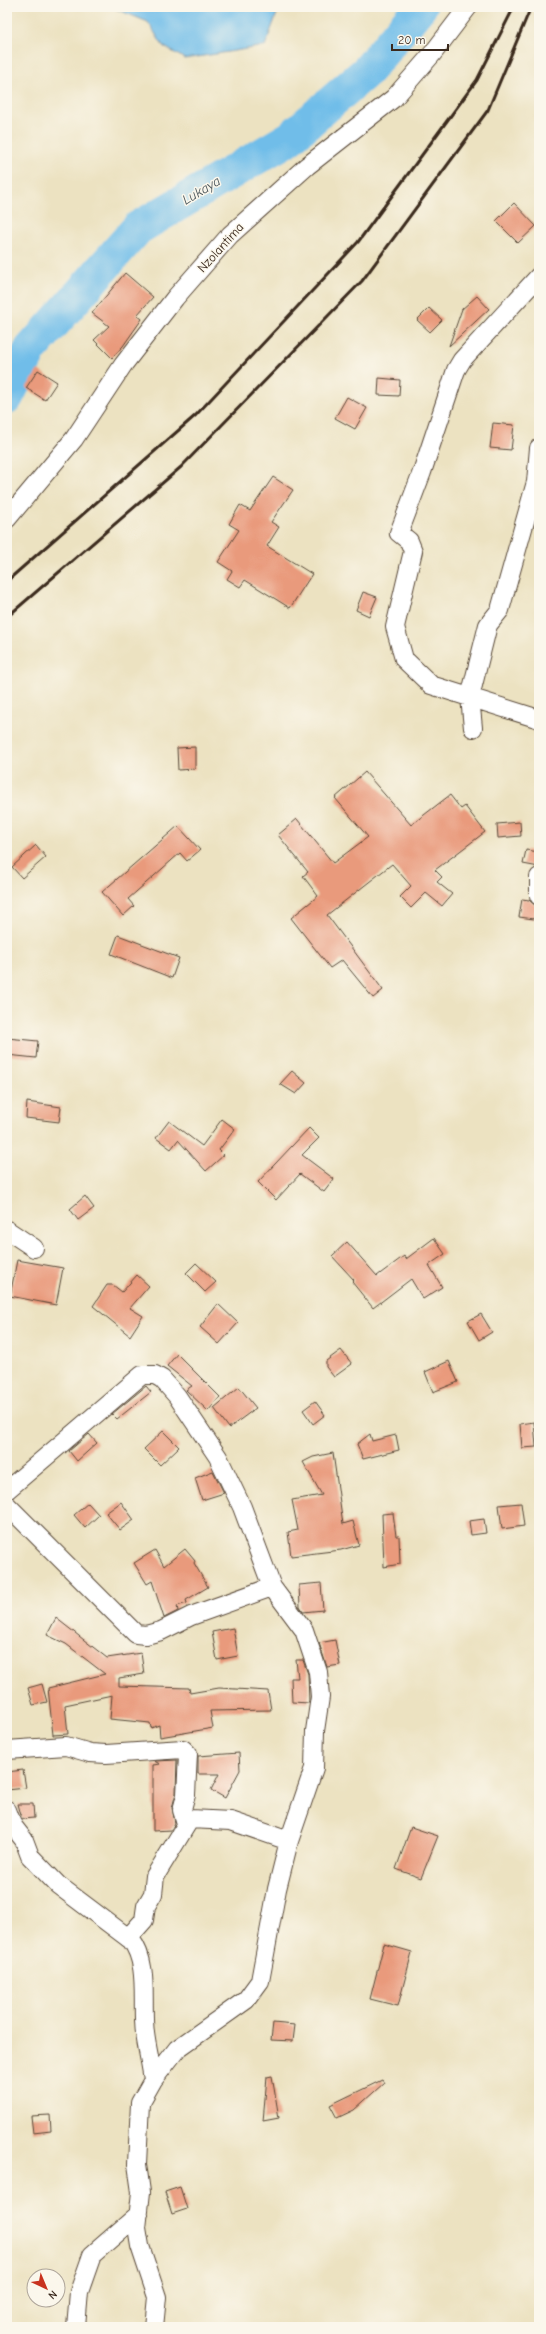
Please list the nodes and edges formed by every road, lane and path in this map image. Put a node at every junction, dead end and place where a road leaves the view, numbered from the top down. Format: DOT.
graph roads {
  1 [pos="468,7"];
  2 [pos="539,276"];
  3 [pos="539,448"];
  4 [pos="7,519"];
  5 [pos="470,697"];
  6 [pos="539,719"];
  7 [pos="473,728"];
  8 [pos="539,877"];
  9 [pos="539,896"];
  10 [pos="7,1230"];
  11 [pos="34,1248"];
  12 [pos="7,1490"];
  13 [pos="7,1505"];
  14 [pos="272,1587"];
  15 [pos="7,1750"];
  16 [pos="7,1810"];
  17 [pos="186,1823"];
  18 [pos="289,1841"];
  19 [pos="128,1938"];
  20 [pos="153,2080"];
  21 [pos="139,2214"];
  22 [pos="76,2327"];
  23 [pos="154,2327"];
  1 -- 4 [label="street, Nzolantima"];
  2 -- 5 [label="street"];
  3 -- 5 [label="street"];
  5 -- 6 [label="street"];
  5 -- 7 [label="street"];
  8 -- 9 [label="street"];
  10 -- 11 [label="street"];
  12 -- 14 [label="street"];
  13 -- 14 [label="street"];
  14 -- 18 [label="street"];
  15 -- 17 [label="street"];
  16 -- 19 [label="street"];
  17 -- 18 [label="street"];
  17 -- 19 [label="street"];
  18 -- 20 [label="street"];
  19 -- 20 [label="street"];
  20 -- 21 [label="street"];
  21 -- 22 [label="street"];
  21 -- 23 [label="street"];
}
